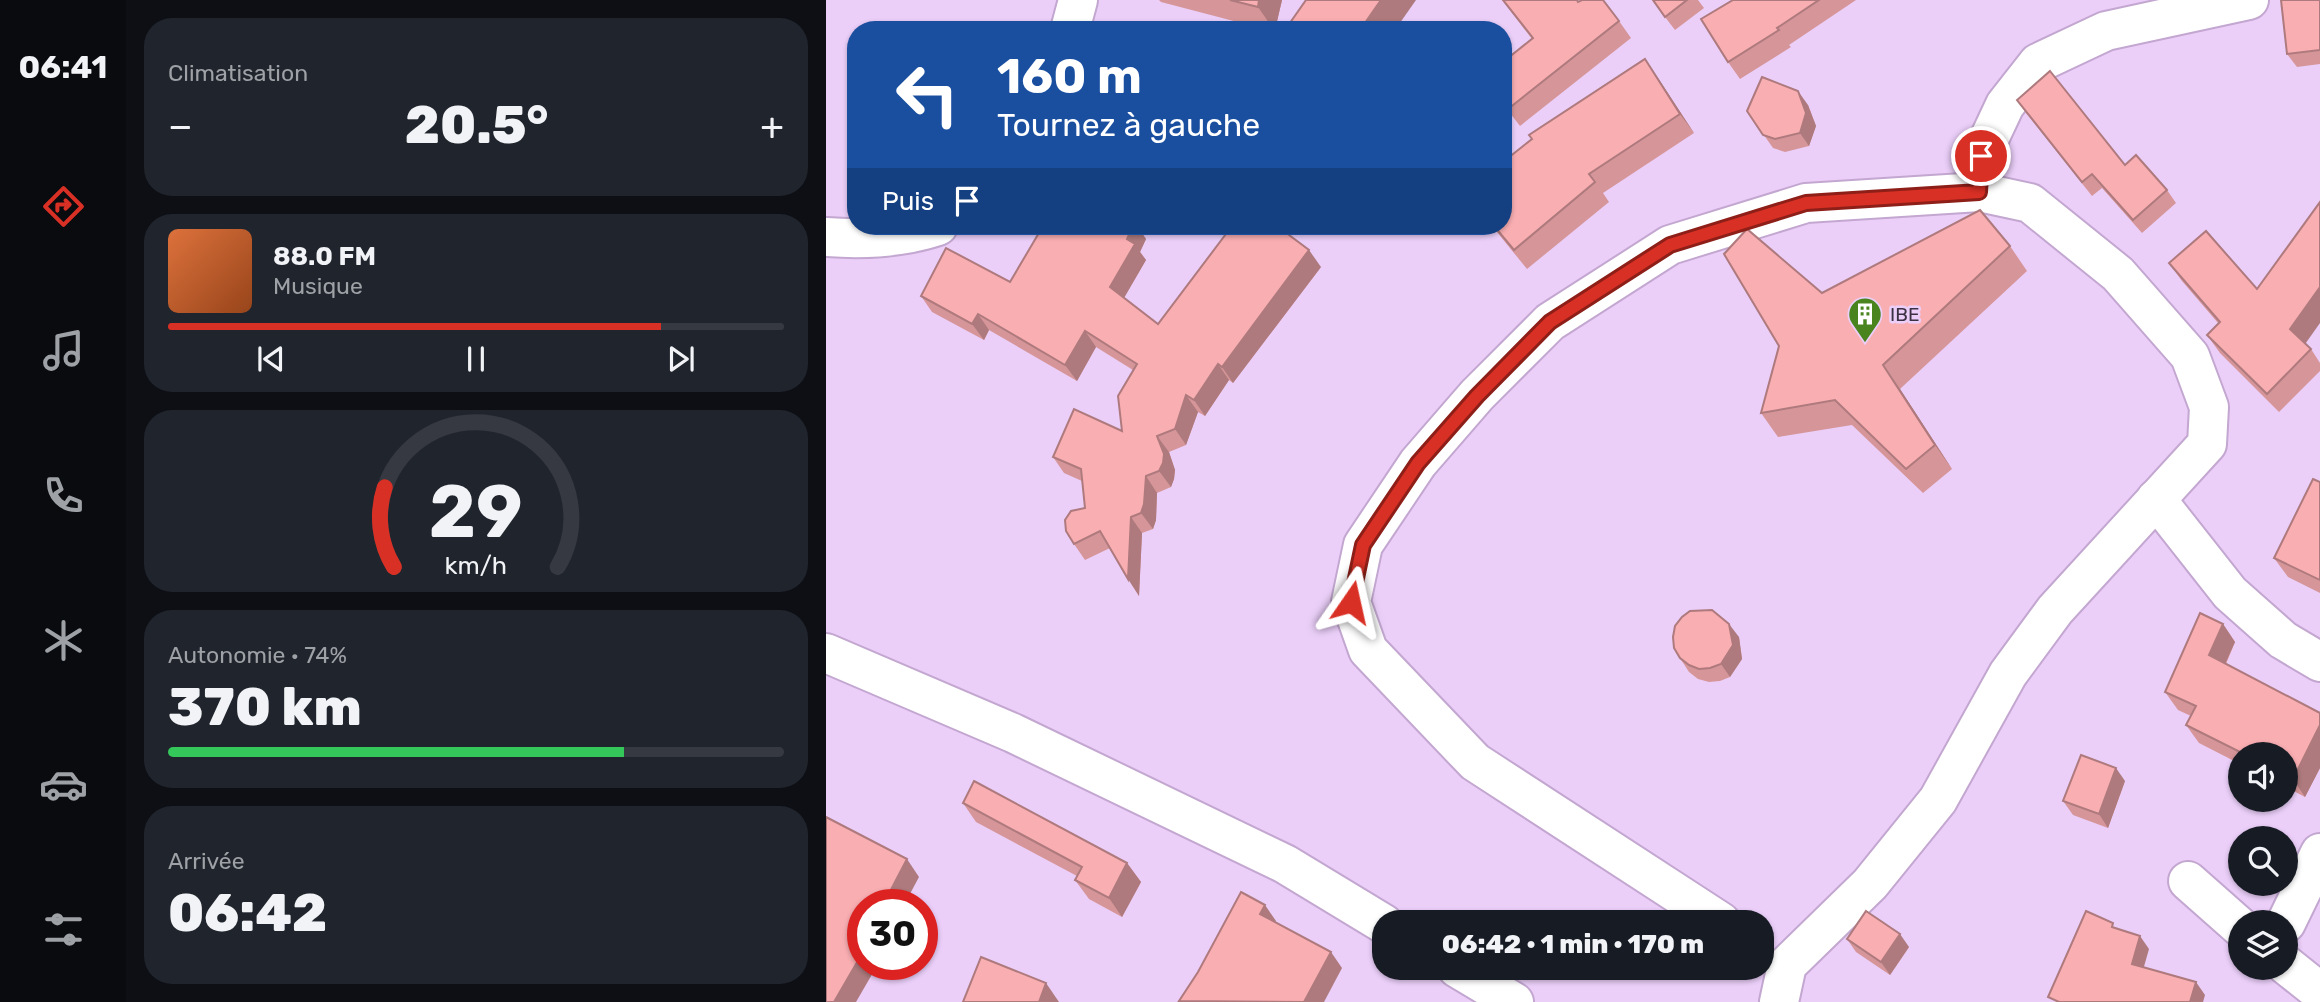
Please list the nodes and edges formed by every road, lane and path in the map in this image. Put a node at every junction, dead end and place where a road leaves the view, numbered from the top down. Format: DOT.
graph roads {
  1 [pos="1078,0"];
  2 [pos="2249,0"];
  3 [pos="1072,21"];
  4 [pos="1979,192"];
  5 [pos="900,235"];
  6 [pos="826,237"];
  7 [pos="2156,499"];
  8 [pos="826,653"];
  9 [pos="2320,662"];
  10 [pos="2320,853"];
  11 [pos="2188,881"];
  12 [pos="1703,910"];
  13 [pos="2292,910"];
  14 [pos="2228,916"];
  15 [pos="1372,917"];
  16 [pos="1775,957"];
  17 [pos="2298,975"];
  18 [pos="1477,980"];
  19 [pos="2320,992"];
  20 [pos="1514,1002"];
  21 [pos="1779,1002"];
  1 -- 3 [label="street"];
  2 -- 4 [label="street"];
  4 -- 7 [label="street"];
  4 -- 12 [label="street"];
  5 -- 6 [label="street"];
  7 -- 9 [label="street"];
  7 -- 16 [label="street"];
  8 -- 15 [label="street"];
  10 -- 13 [label="street"];
  11 -- 14 [label="street"];
  16 -- 21 [label="street"];
  17 -- 19 [label="street"];
  18 -- 20 [label="street"];
}
